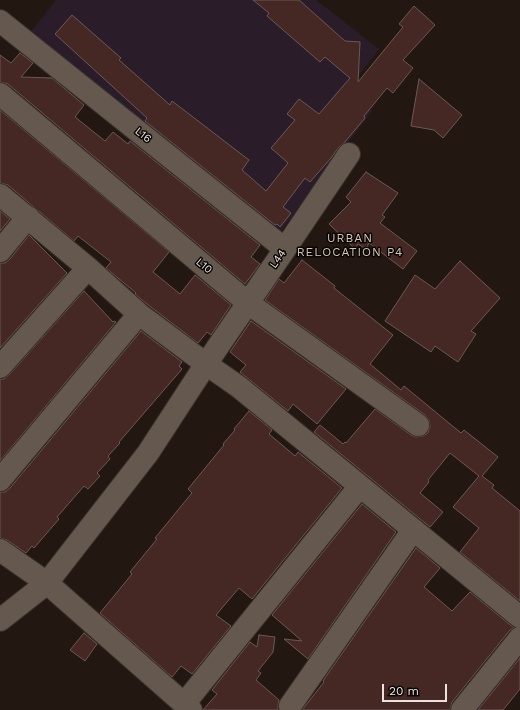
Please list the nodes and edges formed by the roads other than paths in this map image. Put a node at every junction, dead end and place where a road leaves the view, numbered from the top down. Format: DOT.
graph roads {
  1 [pos="0,21"];
  2 [pos="0,94"];
  3 [pos="349,154"];
  4 [pos="0,195"];
  5 [pos="28,217"];
  6 [pos="285,249"];
  7 [pos="0,251"];
  8 [pos="88,268"];
  9 [pos="248,303"];
  10 [pos="139,314"];
  11 [pos="206,364"];
  12 [pos="0,367"];
  13 [pos="418,425"];
  14 [pos="0,480"];
  15 [pos="360,486"];
  16 [pos="413,530"];
  17 [pos="0,550"];
  18 [pos="48,583"];
  19 [pos="520,617"];
  20 [pos="0,620"];
  21 [pos="520,638"];
  22 [pos="290,706"];
  23 [pos="188,707"];
  24 [pos="462,710"];
  1 -- 6 [label="street, L16"];
  2 -- 9 [label="street, L10"];
  3 -- 6 [label="street, L44"];
  4 -- 5 [label="street"];
  5 -- 7 [label="street"];
  5 -- 8 [label="street"];
  6 -- 9 [label="street, L44"];
  8 -- 10 [label="street"];
  8 -- 12 [label="street"];
  9 -- 11 [label="street, L44"];
  9 -- 13 [label="street, L10"];
  10 -- 11 [label="street"];
  10 -- 14 [label="street"];
  11 -- 15 [label="street"];
  11 -- 18 [label="street, L44"];
  15 -- 16 [label="street"];
  15 -- 23 [label="street"];
  16 -- 19 [label="street"];
  16 -- 22 [label="street"];
  17 -- 18 [label="street"];
  18 -- 20 [label="street, L44"];
  18 -- 23 [label="street"];
  21 -- 24 [label="street"];
}
